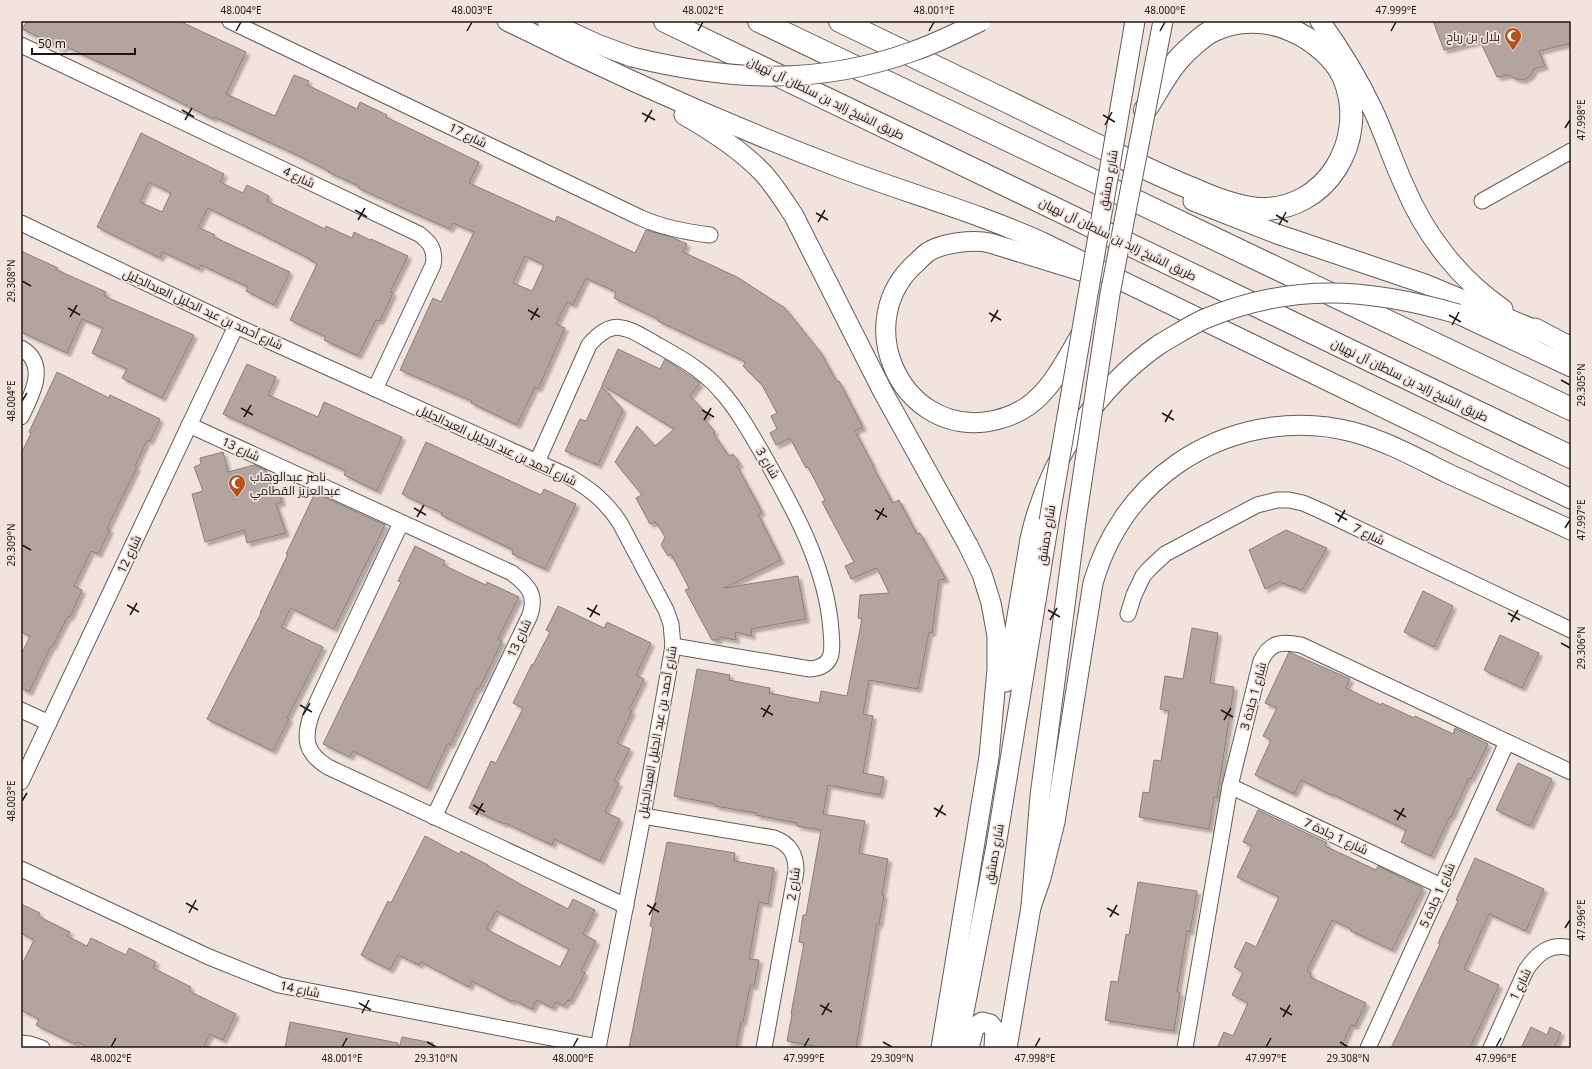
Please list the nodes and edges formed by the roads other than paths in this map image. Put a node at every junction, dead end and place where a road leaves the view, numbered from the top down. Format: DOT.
graph roads {
  1 [pos="230,21"];
  2 [pos="507,21"];
  3 [pos="547,21"];
  4 [pos="665,21"];
  5 [pos="759,21"];
  6 [pos="840,21"];
  7 [pos="981,21"];
  8 [pos="1135,21"];
  9 [pos="1163,21"];
  10 [pos="1320,21"];
  11 [pos="21,45"];
  12 [pos="937,67"];
  13 [pos="608,70"];
  14 [pos="1145,110"];
  15 [pos="1571,151"];
  16 [pos="1482,201"];
  17 [pos="21,223"];
  18 [pos="710,235"];
  19 [pos="1151,293"];
  20 [pos="236,326"];
  21 [pos="1545,334"];
  22 [pos="1080,336"];
  23 [pos="1571,346"];
  24 [pos="21,348"];
  25 [pos="1571,367"];
  26 [pos="375,389"];
  27 [pos="1571,409"];
  28 [pos="21,417"];
  29 [pos="190,425"];
  30 [pos="1571,457"];
  31 [pos="537,462"];
  32 [pos="1571,498"];
  33 [pos="401,523"];
  34 [pos="1571,530"];
  35 [pos="1128,614"];
  36 [pos="1571,630"];
  37 [pos="674,646"];
  38 [pos="21,710"];
  39 [pos="49,723"];
  40 [pos="1507,742"];
  41 [pos="989,757"];
  42 [pos="1571,772"];
  43 [pos="21,782"];
  44 [pos="1230,786"];
  45 [pos="434,816"];
  46 [pos="643,816"];
  47 [pos="21,869"];
  48 [pos="1442,886"];
  49 [pos="626,906"];
  50 [pos="1031,907"];
  51 [pos="1571,948"];
  52 [pos="21,1043"];
  53 [pos="42,1048"];
  54 [pos="598,1048"];
  55 [pos="764,1048"];
  56 [pos="941,1048"];
  57 [pos="956,1048"];
  58 [pos="969,1048"];
  59 [pos="994,1048"];
  60 [pos="1007,1048"];
  61 [pos="1185,1048"];
  62 [pos="1368,1048"];
  63 [pos="1491,1048"];
  1 -- 18 [label="street, شارع 17"];
  2 -- 13 [label="main road"];
  3 -- 7 [label="main road, bridge"];
  4 -- 30 [label="highway, طريق الشيخ زايد بن سلطان آل نهيان"];
  5 -- 27 [label="highway"];
  6 -- 12 [label="highway"];
  8 -- 22 [label="main road, شارع دمشق, bridge"];
  9 -- 14 [label="main road, شارع دمشق, bridge"];
  10 -- 21 [label="main road"];
  11 -- 26 [label="street, شارع 4"];
  12 -- 14 [label="highway, bridge"];
  12 -- 21 [label="main road"];
  13 -- 19 [label="main road"];
  13 -- 41 [label="main road"];
  14 -- 50 [label="main road, شارع دمشق, bridge"];
  15 -- 16 [label="street"];
  17 -- 20 [label="street, شارع أحمد بن عبد الجليل العبدالجليل"];
  19 -- 22 [label="main road"];
  19 -- 32 [label="main road"];
  20 -- 26 [label="street, شارع أحمد بن عبد الجليل العبدالجليل"];
  20 -- 29 [label="street, شارع 12"];
  21 -- 23 [label="main road"];
  22 -- 57 [label="main road, شارع دمشق, bridge"];
  24 -- 28 [label="street"];
  25 -- 41 [label="main road, bridge"];
  26 -- 31 [label="street, شارع أحمد بن عبد الجليل العبدالجليل"];
  29 -- 33 [label="street, شارع 13"];
  29 -- 39 [label="street, شارع 12"];
  31 -- 37 [label="street, شارع أحمد بن عبد الجليل العبدالجليل"];
  31 -- 37 [label="street, شارع 3"];
  33 -- 45 [label="street"];
  33 -- 45 [label="street, شارع 13"];
  34 -- 50 [label="main road"];
  35 -- 36 [label="street, شارع 7"];
  37 -- 46 [label="street, شارع أحمد بن عبد الجليل العبدالجليل"];
  38 -- 39 [label="street"];
  39 -- 43 [label="street, شارع 12"];
  40 -- 42 [label="street, شارع 1 جادة 3"];
  40 -- 44 [label="street, شارع 1 جادة 3"];
  40 -- 48 [label="street, شارع 1 جادة 5"];
  41 -- 56 [label="main road"];
  44 -- 48 [label="street, شارع 1 جادة 7"];
  44 -- 61 [label="street, شارع 1 جادة 3"];
  45 -- 49 [label="street"];
  46 -- 49 [label="street, شارع أحمد بن عبد الجليل العبدالجليل"];
  46 -- 55 [label="street, شارع 2"];
  47 -- 54 [label="street, شارع 14"];
  48 -- 62 [label="street, شارع 1 جادة 5"];
  49 -- 54 [label="street, شارع أحمد بن عبد الجليل العبدالجليل"];
  50 -- 60 [label="main road, شارع دمشق"];
  51 -- 63 [label="street, شارع 1"];
  52 -- 53 [label="street"];
  58 -- 59 [label="main road"];
}
